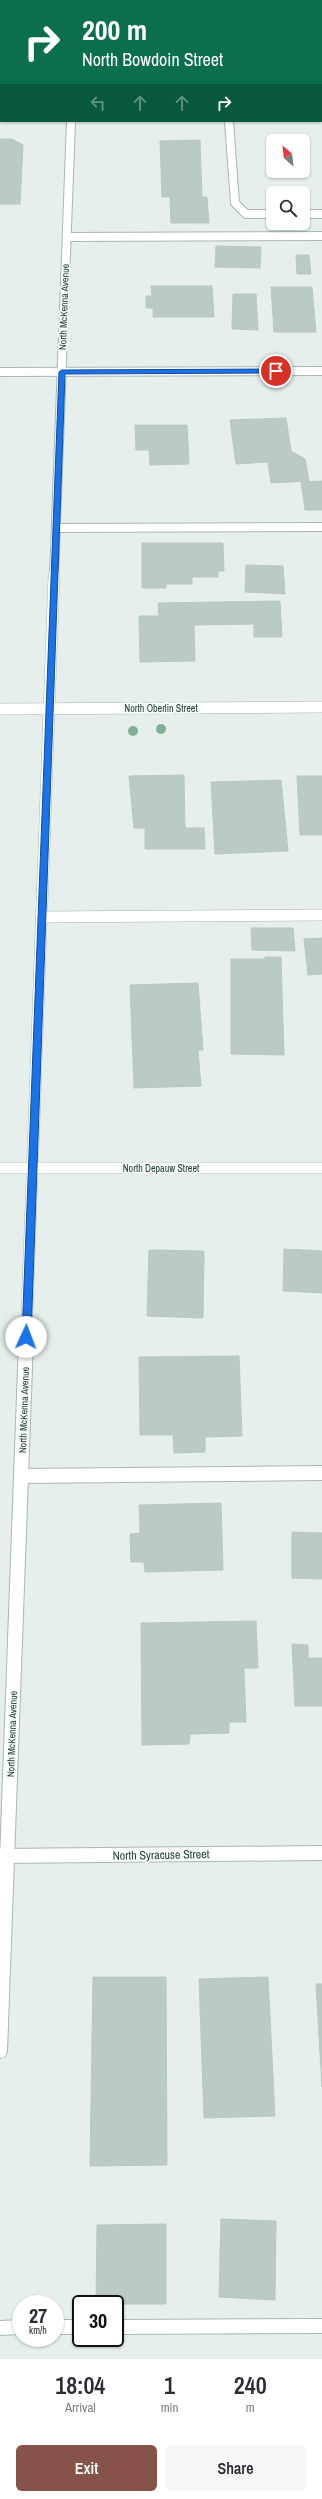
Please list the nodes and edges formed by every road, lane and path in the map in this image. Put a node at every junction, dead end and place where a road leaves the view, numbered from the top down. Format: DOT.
graph roads {
  1 [pos="71,122"];
  2 [pos="229,122"];
  3 [pos="266,214"];
  4 [pos="310,214"];
  5 [pos="322,214"];
  6 [pos="322,236"];
  7 [pos="67,237"];
  8 [pos="322,371"];
  9 [pos="0,372"];
  10 [pos="62,372"];
  11 [pos="322,527"];
  12 [pos="56,528"];
  13 [pos="322,707"];
  14 [pos="0,709"];
  15 [pos="49,709"];
  16 [pos="322,915"];
  17 [pos="42,917"];
  18 [pos="0,1168"];
  19 [pos="32,1168"];
  20 [pos="322,1168"];
  21 [pos="322,1473"];
  22 [pos="21,1476"];
  23 [pos="322,1853"];
  24 [pos="4,1856"];
  25 [pos="0,2051"];
  26 [pos="322,2326"];
  27 [pos="124,2327"];
  28 [pos="0,2328"];
  29 [pos="12,2328"];
  1 -- 7 [label="street, North McKenna Avenue"];
  2 -- 3 [label="street"];
  4 -- 5 [label="street"];
  6 -- 7 [label="street"];
  7 -- 10 [label="street, North McKenna Avenue"];
  8 -- 10 [label="street"];
  9 -- 10 [label="street"];
  10 -- 12 [label="street, North McKenna Avenue"];
  11 -- 12 [label="street"];
  12 -- 15 [label="street, North McKenna Avenue"];
  13 -- 15 [label="street, North Oberlin Street"];
  14 -- 15 [label="street, North Oberlin Street"];
  15 -- 17 [label="street, North McKenna Avenue"];
  16 -- 17 [label="street"];
  17 -- 19 [label="street, North McKenna Avenue"];
  18 -- 19 [label="street, North Depauw Street"];
  19 -- 20 [label="street, North Depauw Street"];
  19 -- 22 [label="street, North McKenna Avenue"];
  21 -- 22 [label="street"];
  22 -- 24 [label="street, North McKenna Avenue"];
  23 -- 24 [label="street, North Syracuse Street"];
  24 -- 25 [label="street, North McKenna Avenue"];
  26 -- 27 [label="street"];
  28 -- 29 [label="street"];
}
